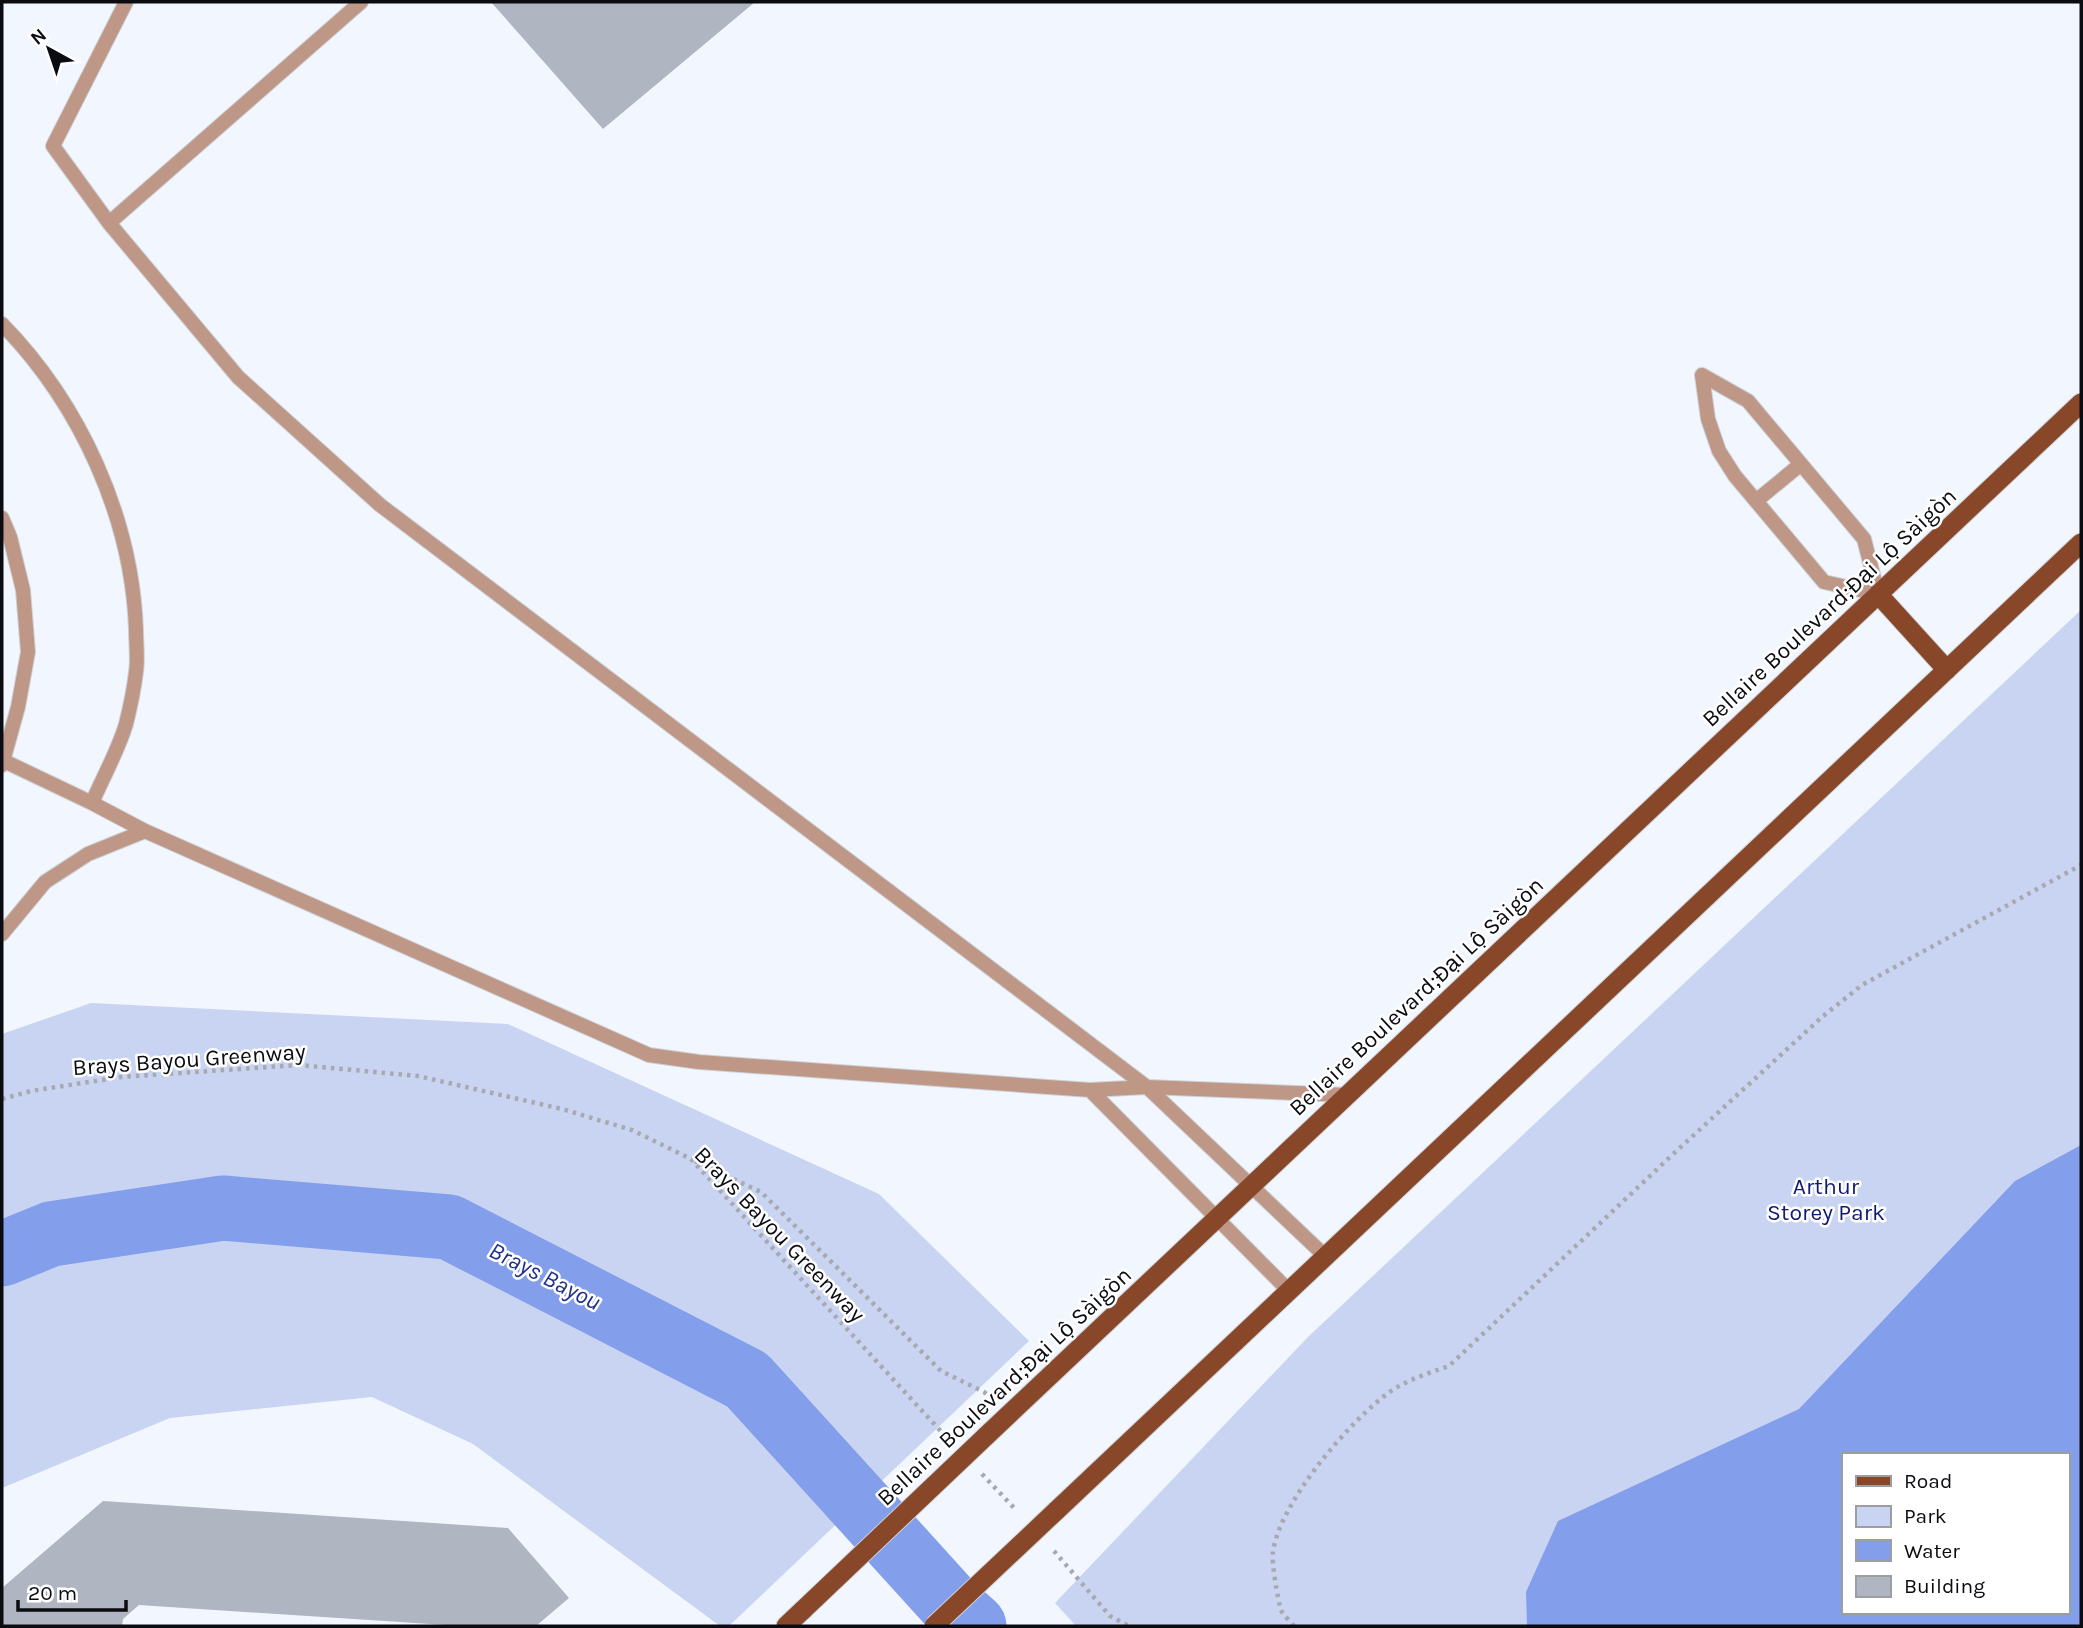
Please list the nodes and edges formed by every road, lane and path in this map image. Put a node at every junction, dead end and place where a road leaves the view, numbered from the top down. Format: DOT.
graph roads {
  1 [pos="126,2"];
  2 [pos="361,2"];
  3 [pos="109,223"];
  4 [pos="2,324"];
  5 [pos="2081,403"];
  6 [pos="1801,464"];
  7 [pos="1756,502"];
  8 [pos="2,518"];
  9 [pos="2081,543"];
  10 [pos="1878,594"];
  11 [pos="1947,670"];
  12 [pos="3,763"];
  13 [pos="92,803"];
  14 [pos="145,831"];
  15 [pos="2081,865"];
  16 [pos="2,934"];
  17 [pos="1147,1087"];
  18 [pos="1090,1090"];
  19 [pos="1347,1095"];
  20 [pos="2,1099"];
  21 [pos="691,1159"];
  22 [pos="1251,1185"];
  23 [pos="1217,1218"];
  24 [pos="1325,1257"];
  25 [pos="1289,1291"];
  26 [pos="1009,1414"];
  27 [pos="954,1444"];
  28 [pos="981,1473"];
  29 [pos="1026,1520"];
  30 [pos="1053,1549"];
  31 [pos="786,1626"];
  32 [pos="934,1626"];
  33 [pos="1129,1626"];
  34 [pos="1294,1626"];
  1 -- 3 [label="lane"];
  2 -- 3 [label="lane"];
  3 -- 17 [label="lane"];
  4 -- 13 [label="lane"];
  5 -- 10 [label="main road, Bellaire Boulevard;Đại Lộ Sàigòn"];
  6 -- 7 [label="lane"];
  6 -- 7 [label="lane"];
  6 -- 10 [label="lane"];
  7 -- 10 [label="lane"];
  8 -- 12 [label="lane"];
  9 -- 11 [label="main road"];
  10 -- 11 [label="main road"];
  10 -- 19 [label="main road, Bellaire Boulevard;Đại Lộ Sàigòn"];
  11 -- 24 [label="main road"];
  12 -- 13 [label="lane"];
  13 -- 14 [label="lane"];
  14 -- 16 [label="lane"];
  14 -- 18 [label="lane"];
  15 -- 34 [label="path"];
  17 -- 18 [label="lane"];
  17 -- 19 [label="lane"];
  17 -- 22 [label="lane"];
  18 -- 23 [label="lane"];
  19 -- 22 [label="main road, Bellaire Boulevard;Đại Lộ Sàigòn"];
  20 -- 21 [label="path, Brays Bayou Greenway"];
  21 -- 26 [label="path"];
  21 -- 27 [label="path, Brays Bayou Greenway"];
  22 -- 23 [label="main road, Bellaire Boulevard;Đại Lộ Sàigòn"];
  22 -- 24 [label="lane"];
  23 -- 25 [label="lane"];
  23 -- 26 [label="main road, Bellaire Boulevard;Đại Lộ Sàigòn"];
  24 -- 25 [label="main road"];
  25 -- 32 [label="main road, bridge"];
  26 -- 31 [label="main road, Bellaire Boulevard;Đại Lộ Sàigòn, bridge"];
  28 -- 29 [label="path"];
  30 -- 33 [label="path"];
}
